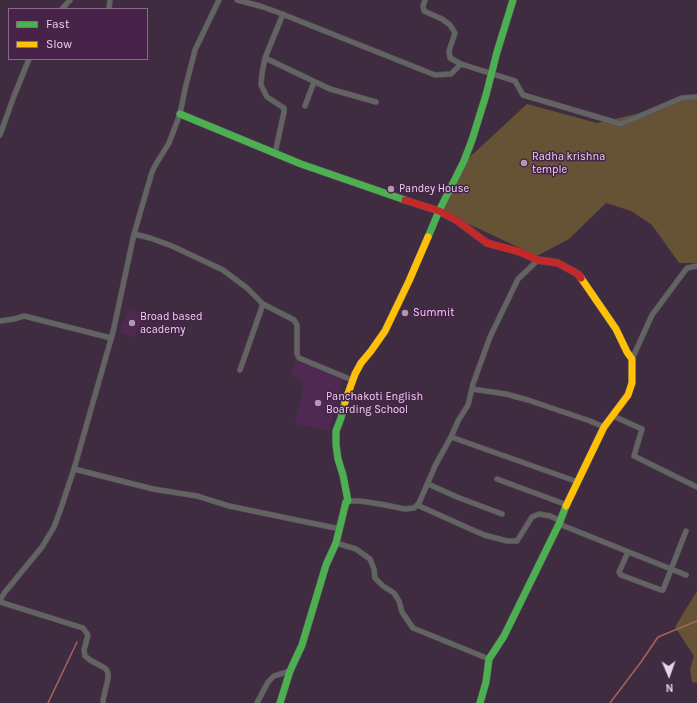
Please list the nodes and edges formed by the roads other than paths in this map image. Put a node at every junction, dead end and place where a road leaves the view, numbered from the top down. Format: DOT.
graph roads {
  1 [pos="70,0"];
  2 [pos="219,0"];
  3 [pos="237,0"];
  4 [pos="425,0"];
  5 [pos="513,0"];
  6 [pos="63,8"];
  7 [pos="283,14"];
  8 [pos="265,58"];
  9 [pos="29,60"];
  10 [pos="461,64"];
  11 [pos="492,74"];
  12 [pos="314,82"];
  13 [pos="697,97"];
  14 [pos="376,102"];
  15 [pos="305,106"];
  16 [pos="180,114"];
  17 [pos="0,135"];
  18 [pos="275,153"];
  19 [pos="439,211"];
  20 [pos="134,234"];
  21 [pos="538,260"];
  22 [pos="697,266"];
  23 [pos="263,304"];
  24 [pos="0,321"];
  25 [pos="111,338"];
  26 [pos="632,359"];
  27 [pos="240,370"];
  28 [pos="352,380"];
  29 [pos="472,388"];
  30 [pos="613,416"];
  31 [pos="604,427"];
  32 [pos="451,437"];
  33 [pos="74,469"];
  34 [pos="497,479"];
  35 [pos="578,482"];
  36 [pos="428,484"];
  37 [pos="697,487"];
  38 [pos="348,501"];
  39 [pos="417,505"];
  40 [pos="566,505"];
  41 [pos="502,514"];
  42 [pos="560,522"];
  43 [pos="340,529"];
  44 [pos="686,531"];
  45 [pos="336,543"];
  46 [pos="628,552"];
  47 [pos="672,570"];
  48 [pos="686,575"];
  49 [pos="0,601"];
  50 [pos="489,659"];
  51 [pos="290,671"];
  52 [pos="103,703"];
  53 [pos="257,703"];
  54 [pos="280,703"];
  55 [pos="480,703"];
  1 -- 6 [label="street"];
  2 -- 16 [label="street"];
  3 -- 7 [label="street"];
  4 -- 10 [label="street"];
  5 -- 11 [label="street"];
  7 -- 8 [label="street"];
  7 -- 10 [label="street"];
  8 -- 12 [label="street"];
  8 -- 18 [label="street"];
  9 -- 17 [label="street"];
  10 -- 11 [label="street"];
  11 -- 13 [label="street"];
  11 -- 19 [label="street"];
  12 -- 14 [label="street"];
  12 -- 15 [label="street"];
  16 -- 18 [label="street"];
  16 -- 20 [label="street"];
  18 -- 19 [label="street"];
  19 -- 21 [label="street"];
  19 -- 28 [label="street"];
  20 -- 23 [label="street"];
  20 -- 25 [label="street"];
  21 -- 26 [label="street"];
  21 -- 29 [label="street"];
  22 -- 26 [label="street"];
  23 -- 27 [label="street"];
  23 -- 28 [label="street"];
  24 -- 25 [label="street"];
  25 -- 33 [label="street"];
  26 -- 30 [label="street"];
  28 -- 38 [label="street"];
  29 -- 31 [label="street"];
  29 -- 32 [label="street"];
  30 -- 31 [label="street"];
  30 -- 37 [label="street"];
  31 -- 35 [label="street"];
  32 -- 35 [label="street"];
  32 -- 36 [label="street"];
  33 -- 43 [label="street"];
  33 -- 49 [label="street"];
  34 -- 40 [label="street"];
  35 -- 40 [label="street"];
  36 -- 39 [label="street"];
  36 -- 41 [label="street"];
  38 -- 39 [label="street"];
  38 -- 43 [label="street"];
  39 -- 42 [label="street"];
  40 -- 42 [label="street"];
  42 -- 46 [label="street"];
  42 -- 50 [label="street"];
  43 -- 45 [label="street"];
  44 -- 47 [label="street"];
  45 -- 50 [label="street"];
  45 -- 51 [label="street"];
  46 -- 47 [label="street"];
  46 -- 47 [label="street"];
  47 -- 48 [label="street"];
  49 -- 52 [label="street"];
  50 -- 55 [label="street"];
  51 -- 53 [label="street"];
  51 -- 54 [label="street"];
}
